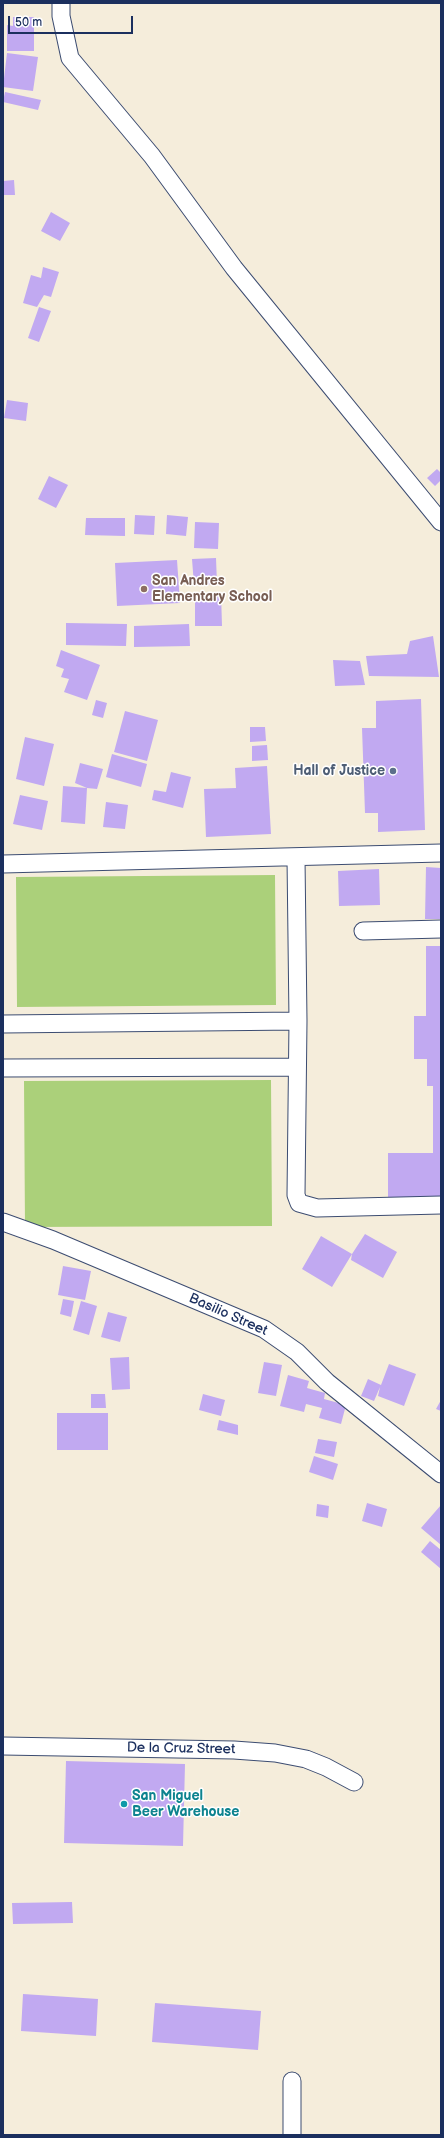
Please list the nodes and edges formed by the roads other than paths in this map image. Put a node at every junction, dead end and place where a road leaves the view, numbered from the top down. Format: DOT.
graph roads {
  1 [pos="61,3"];
  2 [pos="441,522"];
  3 [pos="441,853"];
  4 [pos="296,858"];
  5 [pos="3,864"];
  6 [pos="441,929"];
  7 [pos="363,930"];
  8 [pos="298,1021"];
  9 [pos="3,1024"];
  10 [pos="298,1067"];
  11 [pos="3,1068"];
  12 [pos="441,1205"];
  13 [pos="3,1222"];
  14 [pos="441,1474"];
  15 [pos="3,1746"];
  16 [pos="354,1782"];
  17 [pos="292,2081"];
  18 [pos="292,2135"];
  1 -- 2 [label="street"];
  3 -- 4 [label="street"];
  4 -- 5 [label="street"];
  4 -- 8 [label="street"];
  6 -- 7 [label="street"];
  8 -- 9 [label="street"];
  8 -- 10 [label="street"];
  10 -- 11 [label="street"];
  10 -- 12 [label="street"];
  13 -- 14 [label="street, Basilio Street"];
  15 -- 16 [label="street, De la Cruz Street"];
  17 -- 18 [label="street"];
}
